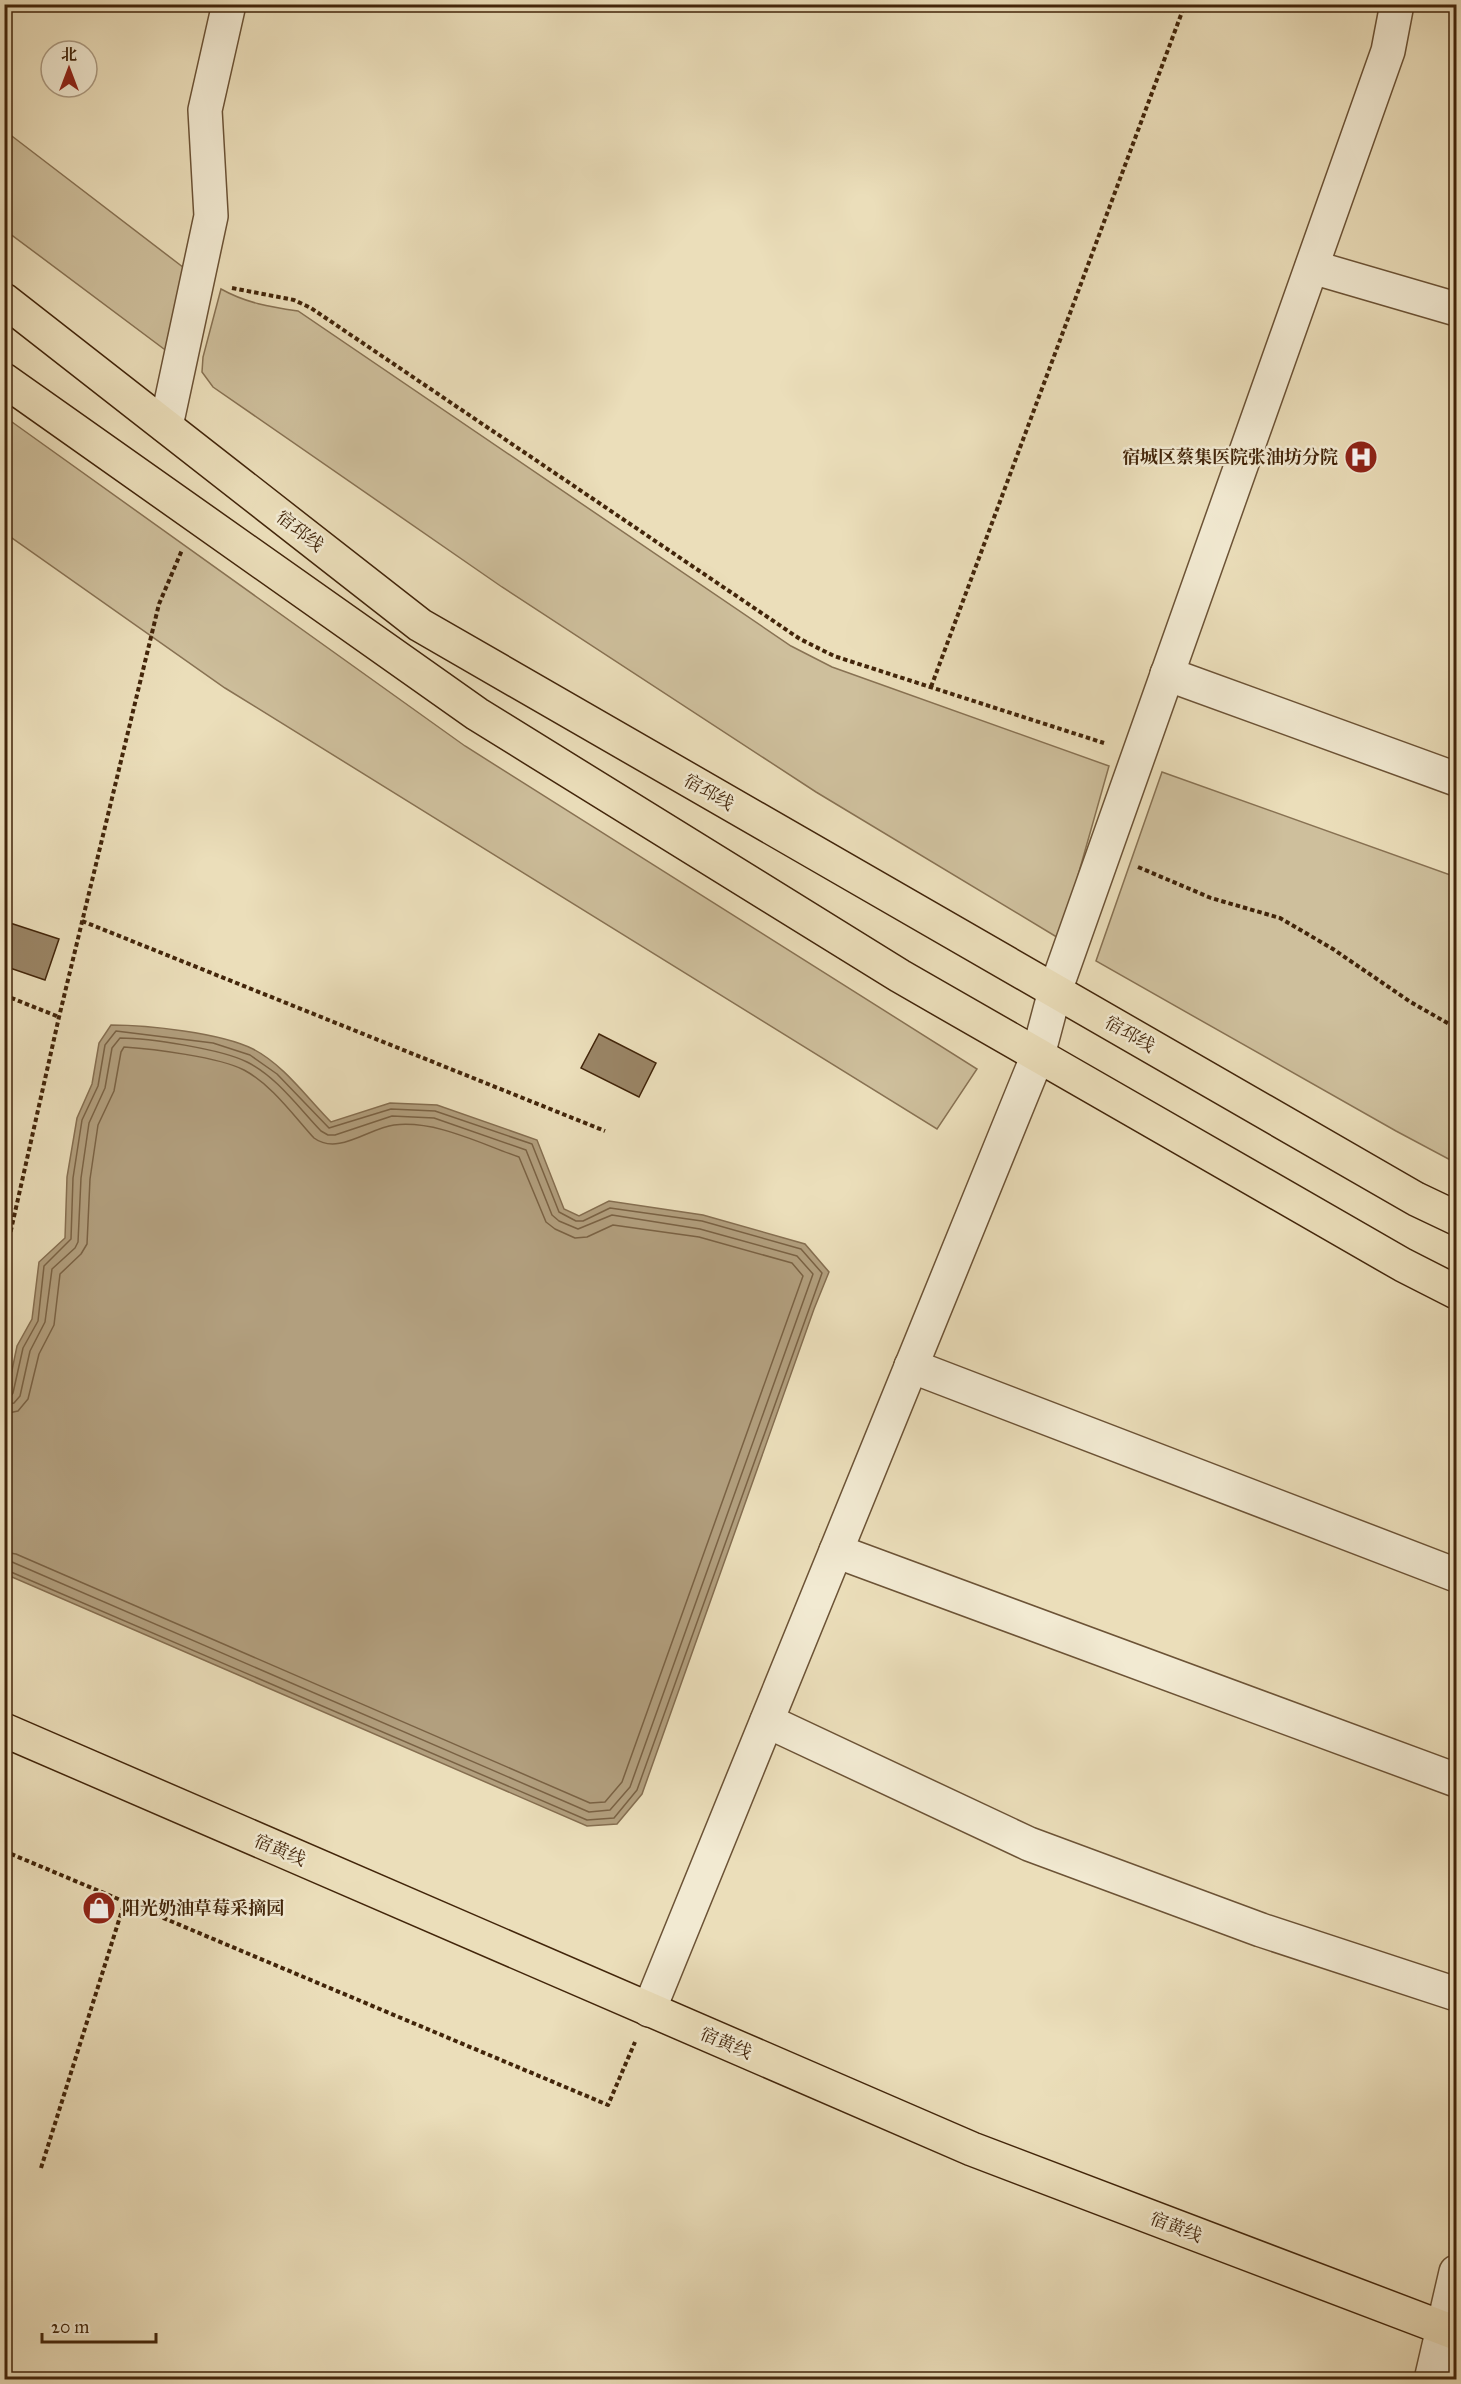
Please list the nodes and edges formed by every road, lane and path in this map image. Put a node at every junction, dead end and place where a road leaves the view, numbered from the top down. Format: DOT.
graph roads {
  1 [pos="229,4"];
  2 [pos="1185,4"];
  3 [pos="1397,4"];
  4 [pos="1312,267"];
  5 [pos="199,272"];
  6 [pos="4,300"];
  7 [pos="1456,309"];
  8 [pos="4,380"];
  9 [pos="166,426"];
  10 [pos="196,516"];
  11 [pos="1167,674"];
  12 [pos="931,687"];
  13 [pos="1139,754"];
  14 [pos="1456,779"];
  15 [pos="1104,853"];
  16 [pos="82,921"];
  17 [pos="1055,991"];
  18 [pos="4,996"];
  19 [pos="59,1017"];
  20 [pos="1456,1028"];
  21 [pos="1038,1055"];
  22 [pos="605,1131"];
  23 [pos="1456,1218"];
  24 [pos="4,1261"];
  25 [pos="1456,1293"];
  26 [pos="911,1366"];
  27 [pos="836,1551"];
  28 [pos="1456,1575"];
  29 [pos="767,1721"];
  30 [pos="4,1730"];
  31 [pos="1456,1780"];
  32 [pos="4,1851"];
  33 [pos="124,1901"];
  34 [pos="1456,1994"];
  35 [pos="649,2010"];
  36 [pos="41,2169"];
  37 [pos="1456,2272"];
  38 [pos="1449,2330"];
  39 [pos="1431,2379"];
  1 -- 5 [label="street"];
  2 -- 12 [label="path"];
  3 -- 4 [label="street"];
  4 -- 7 [label="street"];
  4 -- 11 [label="street"];
  5 -- 9 [label="street"];
  5 -- 12 [label="path"];
  6 -- 9 [label="main road, 宿邳线"];
  8 -- 10 [label="main road"];
  9 -- 17 [label="main road, 宿邳线"];
  10 -- 16 [label="path"];
  10 -- 21 [label="main road"];
  11 -- 13 [label="street"];
  11 -- 14 [label="street"];
  12 -- 13 [label="path"];
  13 -- 15 [label="street"];
  15 -- 17 [label="street"];
  15 -- 20 [label="path"];
  16 -- 19 [label="path"];
  16 -- 22 [label="path"];
  17 -- 21 [label="street"];
  17 -- 23 [label="main road, 宿邳线"];
  18 -- 19 [label="path"];
  19 -- 24 [label="path"];
  21 -- 25 [label="main road"];
  21 -- 26 [label="street"];
  26 -- 27 [label="street"];
  26 -- 28 [label="street"];
  27 -- 29 [label="street"];
  27 -- 31 [label="street"];
  29 -- 34 [label="street"];
  29 -- 35 [label="street"];
  30 -- 35 [label="main road, 宿黄线"];
  32 -- 33 [label="path"];
  33 -- 35 [label="path"];
  33 -- 36 [label="path"];
  35 -- 38 [label="main road, 宿黄线"];
  37 -- 38 [label="street"];
  38 -- 39 [label="street"];
}
